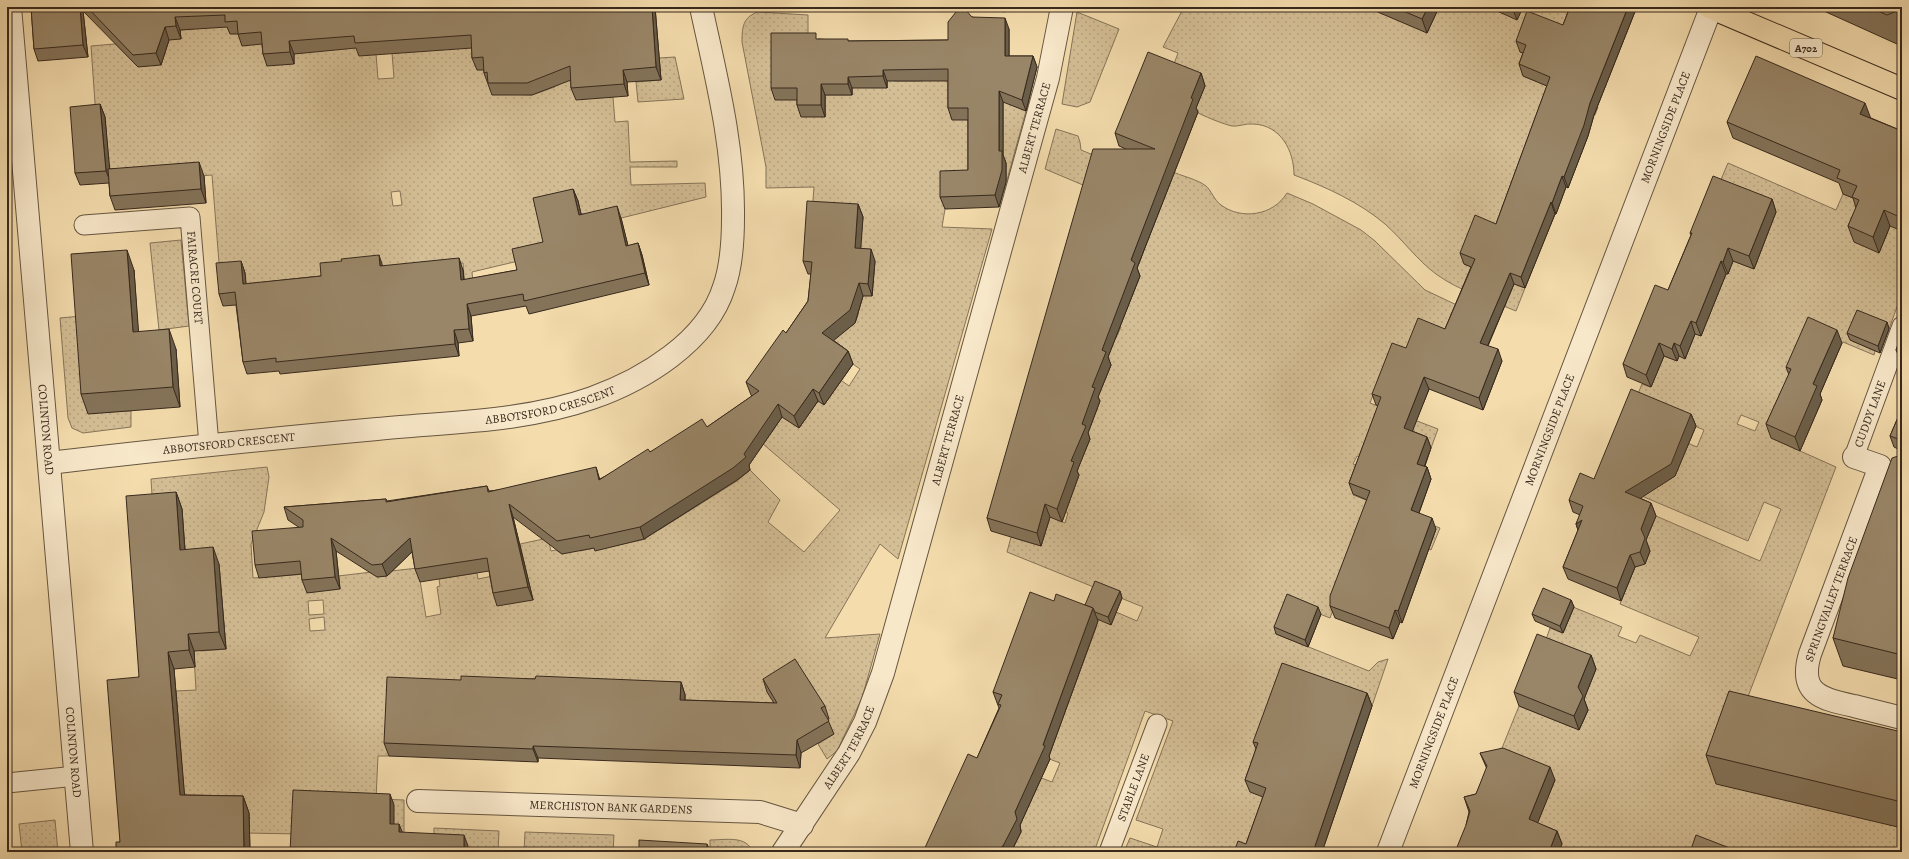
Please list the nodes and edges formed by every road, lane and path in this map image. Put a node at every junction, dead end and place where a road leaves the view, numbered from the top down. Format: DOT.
graph roads {
  1 [pos="10,7"];
  2 [pos="701,7"];
  3 [pos="1062,7"];
  4 [pos="1710,7"];
  5 [pos="1902,89"];
  6 [pos="84,225"];
  7 [pos="1902,326"];
  8 [pos="209,444"];
  9 [pos="1854,457"];
  10 [pos="49,463"];
  11 [pos="1902,718"];
  12 [pos="1157,724"];
  13 [pos="76,776"];
  14 [pos="9,783"];
  15 [pos="418,801"];
  16 [pos="802,825"];
  17 [pos="82,852"];
  18 [pos="783,852"];
  19 [pos="1109,852"];
  20 [pos="1388,852"];
  1 -- 10 [label="street, COLINTON ROAD"];
  2 -- 8 [label="street, ABBOTSFORD CRESCENT"];
  3 -- 16 [label="street, ALBERT TERRACE"];
  4 -- 5 [label="main road, A702"];
  4 -- 20 [label="street, MORNINGSIDE PLACE"];
  6 -- 8 [label="lane, FAIRACRE COURT"];
  7 -- 9 [label="lane, CUDDY LANE"];
  8 -- 10 [label="street, ABBOTSFORD CRESCENT"];
  9 -- 11 [label="street, SPRINGVALLEY TERRACE"];
  10 -- 13 [label="street, COLINTON ROAD"];
  12 -- 19 [label="lane, STABLE LANE"];
  13 -- 14 [label="lane"];
  13 -- 17 [label="street, COLINTON ROAD"];
  15 -- 16 [label="street, MERCHISTON BANK GARDENS"];
  16 -- 18 [label="street, ALBERT TERRACE"];
}
